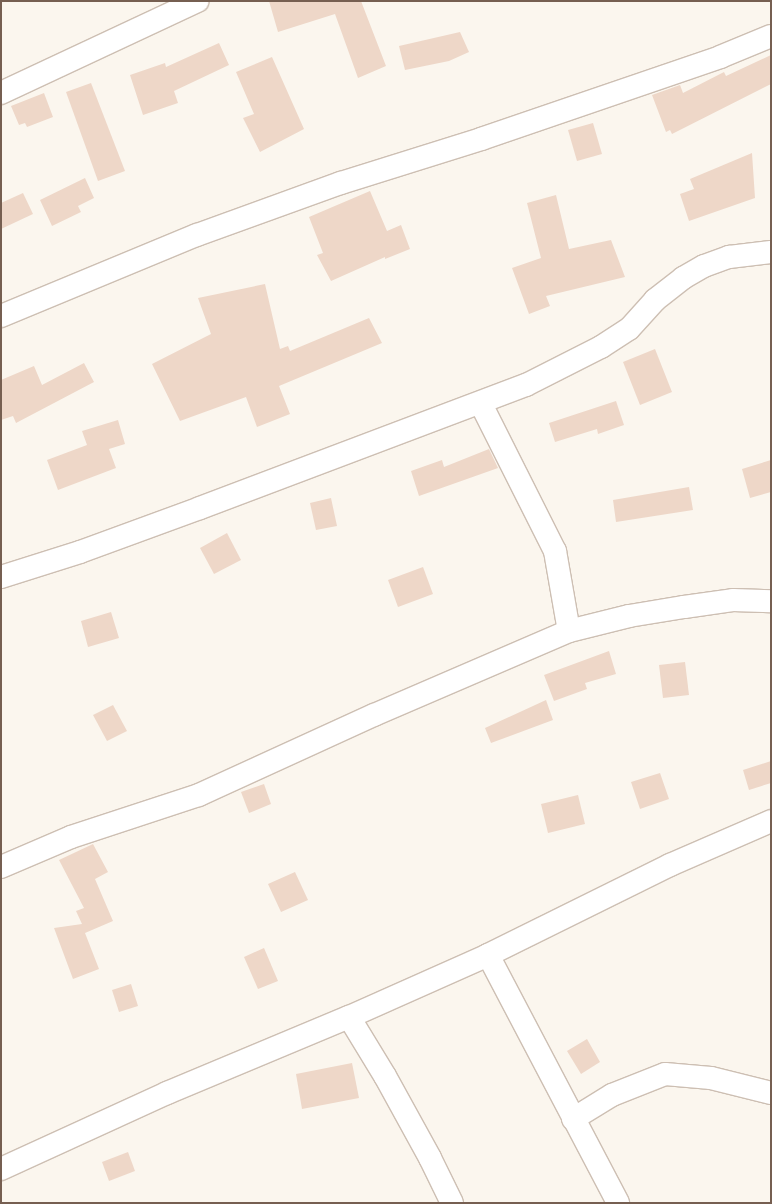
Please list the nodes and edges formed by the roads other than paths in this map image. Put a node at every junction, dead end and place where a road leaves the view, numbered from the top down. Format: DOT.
graph roads {
  1 [pos="197,1"];
  2 [pos="771,36"];
  3 [pos="1,93"];
  4 [pos="771,252"];
  5 [pos="1,316"];
  6 [pos="481,404"];
  7 [pos="1,577"];
  8 [pos="771,600"];
  9 [pos="569,631"];
  10 [pos="771,822"];
  11 [pos="1,867"];
  12 [pos="488,955"];
  13 [pos="348,1017"];
  14 [pos="771,1093"];
  15 [pos="573,1119"];
  16 [pos="1,1169"];
  17 [pos="452,1203"];
  18 [pos="618,1203"];
  1 -- 3 [label="street"];
  2 -- 5 [label="street"];
  4 -- 6 [label="street"];
  6 -- 7 [label="street"];
  6 -- 9 [label="street"];
  8 -- 9 [label="street"];
  9 -- 11 [label="street"];
  10 -- 12 [label="street"];
  12 -- 13 [label="street"];
  12 -- 15 [label="street"];
  13 -- 16 [label="street"];
  13 -- 17 [label="street"];
  14 -- 15 [label="street"];
  15 -- 18 [label="street"];
}
